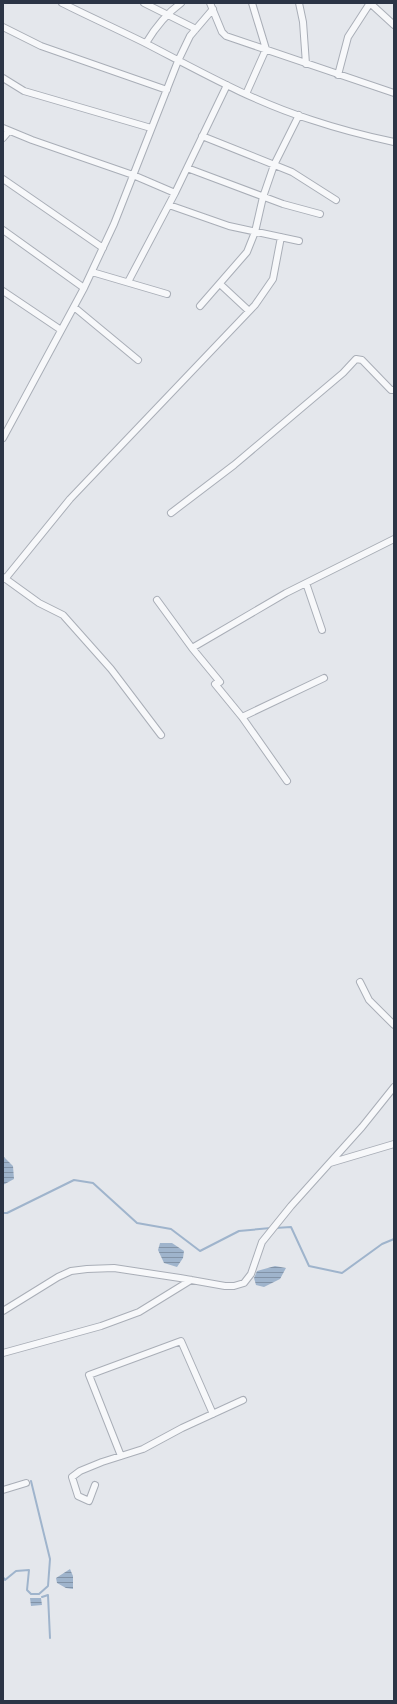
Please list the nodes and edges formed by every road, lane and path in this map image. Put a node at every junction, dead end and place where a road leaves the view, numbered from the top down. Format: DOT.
graph roads {
  1 [pos="62,3"];
  2 [pos="144,3"];
  3 [pos="180,3"];
  4 [pos="252,3"];
  5 [pos="299,3"];
  6 [pos="370,3"];
  7 [pos="211,6"];
  8 [pos="167,15"];
  9 [pos="394,25"];
  10 [pos="3,27"];
  11 [pos="196,29"];
  12 [pos="146,43"];
  13 [pos="266,49"];
  14 [pos="178,61"];
  15 [pos="306,64"];
  16 [pos="338,75"];
  17 [pos="3,78"];
  18 [pos="227,85"];
  19 [pos="167,90"];
  20 [pos="394,93"];
  21 [pos="246,94"];
  22 [pos="299,115"];
  23 [pos="152,128"];
  24 [pos="6,130"];
  25 [pos="202,136"];
  26 [pos="3,138"];
  27 [pos="394,142"];
  28 [pos="274,165"];
  29 [pos="187,168"];
  30 [pos="133,175"];
  31 [pos="3,179"];
  32 [pos="175,193"];
  33 [pos="263,197"];
  34 [pos="336,200"];
  35 [pos="169,204"];
  36 [pos="320,214"];
  37 [pos="3,230"];
  38 [pos="255,232"];
  39 [pos="281,237"];
  40 [pos="299,241"];
  41 [pos="103,248"];
  42 [pos="92,272"];
  43 [pos="128,282"];
  44 [pos="220,284"];
  45 [pos="84,288"];
  46 [pos="3,291"];
  47 [pos="167,294"];
  48 [pos="74,306"];
  49 [pos="200,306"];
  50 [pos="249,311"];
  51 [pos="61,330"];
  52 [pos="138,360"];
  53 [pos="394,390"];
  54 [pos="3,438"];
  55 [pos="171,513"];
  56 [pos="394,538"];
  57 [pos="4,578"];
  58 [pos="306,583"];
  59 [pos="157,600"];
  60 [pos="322,630"];
  61 [pos="192,648"];
  62 [pos="324,678"];
  63 [pos="242,717"];
  64 [pos="162,735"];
  65 [pos="287,781"];
  66 [pos="360,982"];
  67 [pos="394,1025"];
  68 [pos="394,1087"];
  69 [pos="394,1144"];
  70 [pos="329,1163"];
  71 [pos="191,1280"];
  72 [pos="3,1312"];
  73 [pos="3,1352"];
  74 [pos="243,1400"];
  75 [pos="213,1414"];
  76 [pos="121,1456"];
  77 [pos="26,1483"];
  78 [pos="95,1485"];
  79 [pos="3,1490"];
  1 -- 12 [label="street"];
  2 -- 8 [label="street"];
  3 -- 8 [label="street"];
  4 -- 13 [label="street"];
  5 -- 15 [label="street"];
  6 -- 9 [label="street"];
  6 -- 16 [label="street"];
  7 -- 11 [label="street"];
  7 -- 13 [label="street"];
  8 -- 11 [label="street"];
  8 -- 12 [label="street"];
  10 -- 19 [label="street"];
  11 -- 14 [label="street"];
  12 -- 14 [label="street"];
  13 -- 15 [label="street"];
  13 -- 21 [label="street"];
  14 -- 18 [label="street"];
  14 -- 19 [label="street"];
  15 -- 16 [label="street"];
  16 -- 20 [label="street"];
  17 -- 23 [label="street"];
  18 -- 21 [label="street"];
  18 -- 25 [label="street"];
  19 -- 23 [label="street"];
  21 -- 22 [label="street"];
  22 -- 27 [label="street"];
  22 -- 28 [label="street"];
  23 -- 30 [label="street"];
  24 -- 26 [label="street"];
  24 -- 30 [label="street"];
  25 -- 28 [label="street"];
  25 -- 29 [label="street"];
  28 -- 33 [label="street"];
  28 -- 34 [label="street"];
  29 -- 32 [label="street"];
  29 -- 33 [label="street"];
  30 -- 32 [label="street"];
  30 -- 41 [label="street"];
  31 -- 41 [label="street"];
  32 -- 35 [label="street"];
  33 -- 36 [label="street"];
  33 -- 38 [label="street"];
  35 -- 38 [label="street"];
  35 -- 43 [label="street"];
  37 -- 45 [label="street"];
  38 -- 39 [label="street"];
  38 -- 44 [label="street"];
  39 -- 40 [label="street"];
  39 -- 50 [label="street"];
  41 -- 42 [label="street"];
  42 -- 43 [label="street"];
  42 -- 45 [label="street"];
  43 -- 47 [label="street"];
  44 -- 49 [label="street"];
  44 -- 50 [label="street"];
  45 -- 48 [label="street"];
  46 -- 51 [label="street"];
  48 -- 51 [label="street"];
  48 -- 52 [label="street"];
  50 -- 57 [label="street"];
  51 -- 54 [label="street"];
  53 -- 55 [label="street"];
  56 -- 58 [label="street"];
  57 -- 64 [label="street"];
  58 -- 60 [label="street"];
  58 -- 61 [label="street"];
  59 -- 61 [label="street"];
  61 -- 63 [label="street"];
  62 -- 63 [label="street"];
  63 -- 65 [label="street"];
  66 -- 67 [label="street"];
  68 -- 70 [label="street"];
  69 -- 70 [label="street"];
  70 -- 71 [label="street"];
  71 -- 72 [label="street"];
  71 -- 73 [label="street"];
  74 -- 75 [label="street"];
  75 -- 76 [label="street"];
  75 -- 76 [label="street"];
  76 -- 78 [label="street"];
  77 -- 79 [label="street"];
}
